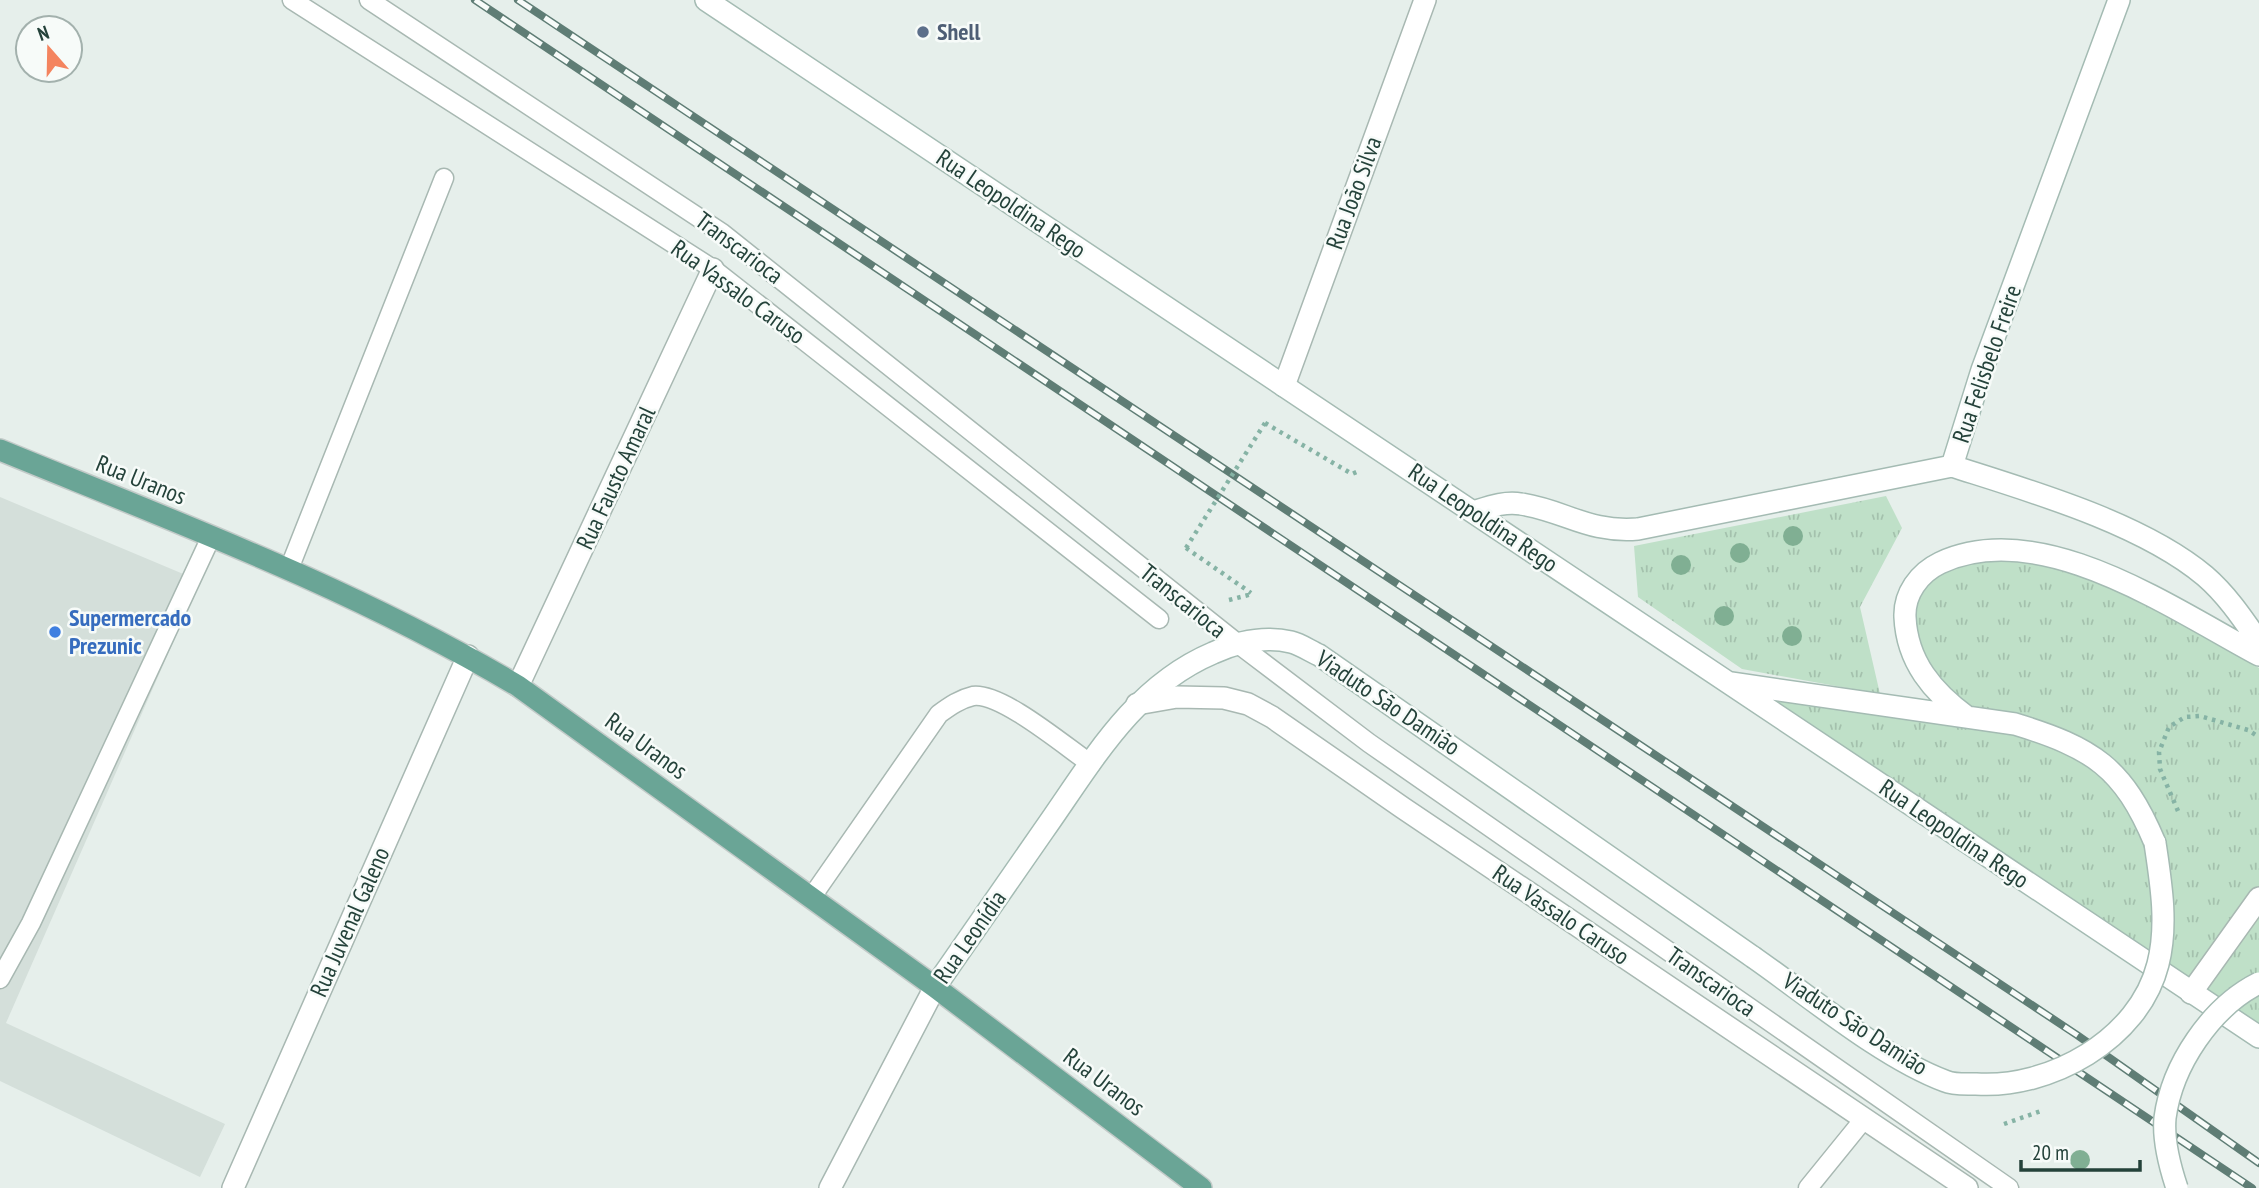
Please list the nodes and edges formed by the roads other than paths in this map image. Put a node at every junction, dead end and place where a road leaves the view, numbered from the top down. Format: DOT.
graph roads {
  1 [pos="292,0"];
  2 [pos="369,0"];
  3 [pos="706,0"];
  4 [pos="1425,0"];
  5 [pos="2119,0"];
  6 [pos="444,178"];
  7 [pos="713,270"];
  8 [pos="1284,386"];
  9 [pos="0,450"];
  10 [pos="1952,466"];
  11 [pos="1473,512"];
  12 [pos="211,537"];
  13 [pos="289,569"];
  14 [pos="1159,619"];
  15 [pos="2259,642"];
  16 [pos="1237,643"];
  17 [pos="2259,654"];
  18 [pos="468,656"];
  19 [pos="1726,682"];
  20 [pos="518,686"];
  21 [pos="1137,704"];
  22 [pos="1967,717"];
  23 [pos="1091,764"];
  24 [pos="811,898"];
  25 [pos="2259,898"];
  26 [pos="0,979"];
  27 [pos="2259,983"];
  28 [pos="935,987"];
  29 [pos="2191,993"];
  30 [pos="2259,1037"];
  31 [pos="1864,1119"];
  32 [pos="233,1188"];
  33 [pos="830,1188"];
  34 [pos="1201,1188"];
  35 [pos="1808,1188"];
  36 [pos="1967,1188"];
  37 [pos="2009,1188"];
  38 [pos="2177,1188"];
  1 -- 7 [label="lane, Rua Vassalo Caruso"];
  2 -- 16 [label="lane, Transcarioca"];
  3 -- 8 [label="main road, Rua Leopoldina Rego"];
  4 -- 8 [label="main road, Rua João Silva"];
  5 -- 10 [label="main road, Rua Felisbelo Freire"];
  6 -- 13 [label="lane"];
  7 -- 14 [label="lane, Rua Vassalo Caruso"];
  7 -- 20 [label="main road, Rua Fausto Amaral"];
  8 -- 11 [label="main road, Rua Leopoldina Rego"];
  9 -- 12 [label="main road, Rua Uranos"];
  10 -- 11 [label="main road, Rua Felisbelo Freire"];
  10 -- 15 [label="main road"];
  11 -- 19 [label="main road, Rua Leopoldina Rego"];
  12 -- 13 [label="main road, Rua Uranos"];
  12 -- 26 [label="lane"];
  13 -- 18 [label="main road, Rua Uranos"];
  16 -- 21 [label="main road, Viaduto São Damião"];
  16 -- 22 [label="main road, Viaduto São Damião, bridge"];
  16 -- 37 [label="lane, Transcarioca"];
  17 -- 22 [label="main road"];
  18 -- 20 [label="main road, Rua Uranos"];
  18 -- 32 [label="main road, Rua Juvenal Galeno"];
  19 -- 22 [label="main road, Viaduto São Damião"];
  19 -- 29 [label="main road, Rua Leopoldina Rego"];
  20 -- 24 [label="main road, Rua Uranos"];
  21 -- 23 [label="main road, Rua Leonídia"];
  21 -- 31 [label="main road, Rua Vassalo Caruso"];
  23 -- 24 [label="lane"];
  23 -- 28 [label="main road, Rua Leonídia"];
  24 -- 28 [label="main road, Rua Uranos"];
  25 -- 29 [label="main road"];
  27 -- 38 [label="main road, bridge"];
  28 -- 33 [label="main road, Rua Leonídia"];
  28 -- 34 [label="main road, Rua Uranos"];
  29 -- 30 [label="main road, Rua Leopoldina Rego"];
  31 -- 35 [label="lane"];
  31 -- 36 [label="main road, Rua Vassalo Caruso"];
}
